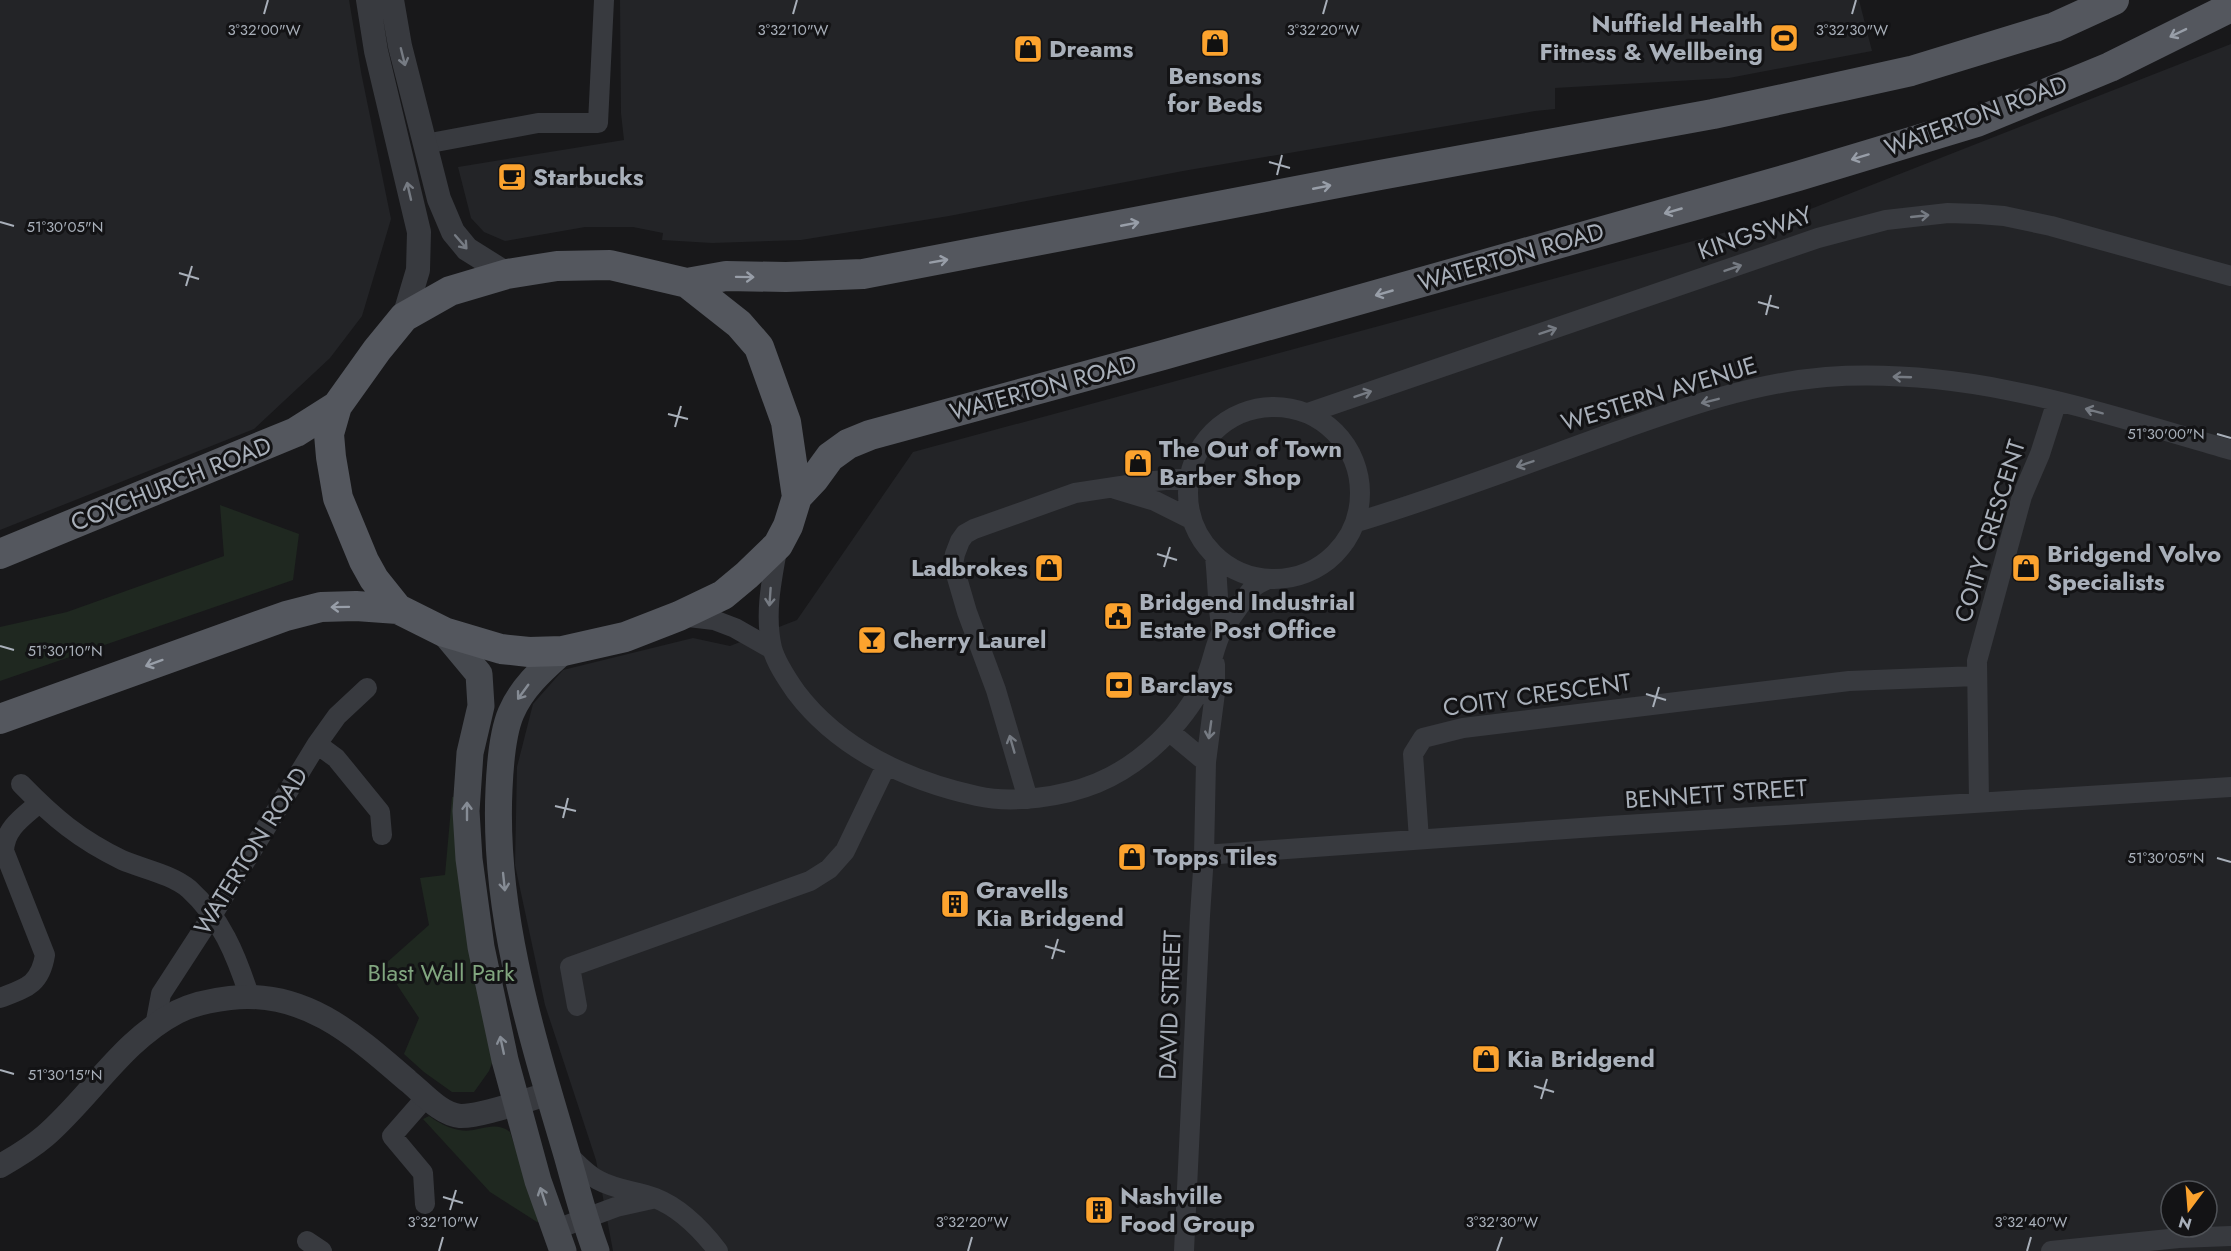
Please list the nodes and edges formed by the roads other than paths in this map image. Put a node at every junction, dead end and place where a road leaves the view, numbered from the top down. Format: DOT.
graph roads {
  1 [pos="368,0"];
  2 [pos="393,0"];
  3 [pos="604,0"];
  4 [pos="2114,0"];
  5 [pos="2231,8"];
  6 [pos="425,144"];
  7 [pos="507,274"];
  8 [pos="2231,276"];
  9 [pos="687,283"];
  10 [pos="404,317"];
  11 [pos="2057,401"];
  12 [pos="337,406"];
  13 [pos="1308,413"];
  14 [pos="2231,450"];
  15 [pos="1189,478"];
  16 [pos="1109,487"];
  17 [pos="797,497"];
  18 [pos="1191,519"];
  19 [pos="1356,522"];
  20 [pos="778,544"];
  21 [pos="0,554"];
  22 [pos="1215,556"];
  23 [pos="1266,580"];
  24 [pos="398,609"];
  25 [pos="679,616"];
  26 [pos="444,632"];
  27 [pos="1222,632"];
  28 [pos="772,649"];
  29 [pos="563,651"];
  30 [pos="1214,657"];
  31 [pos="1977,676"];
  32 [pos="366,688"];
  33 [pos="0,719"];
  34 [pos="1170,732"];
  35 [pos="317,744"];
  36 [pos="1206,762"];
  37 [pos="886,766"];
  38 [pos="21,784"];
  39 [pos="2231,787"];
  40 [pos="1028,799"];
  41 [pos="1979,802"];
  42 [pos="39,803"];
  43 [pos="382,835"];
  44 [pos="2,839"];
  45 [pos="1419,839"];
  46 [pos="1204,855"];
  47 [pos="213,914"];
  48 [pos="249,995"];
  49 [pos="0,998"];
  50 [pos="577,1006"];
  51 [pos="155,1026"];
  52 [pos="548,1094"];
  53 [pos="427,1096"];
  54 [pos="517,1102"];
  55 [pos="566,1153"];
  56 [pos="0,1166"];
  57 [pos="655,1198"];
  58 [pos="425,1204"];
  59 [pos="584,1219"];
  60 [pos="2231,1236"];
  61 [pos="559,1240"];
  62 [pos="596,1251"];
  63 [pos="718,1251"];
  64 [pos="1184,1251"];
  65 [pos="2051,1251"];
  10 -- 1 [label="street, one-way"];
  2 -- 6 [label="street, one-way"];
  3 -- 6 [label="street"];
  9 -- 4 [label="main road, one-way"];
  5 -- 17 [label="main road, WATERTON ROAD, one-way"];
  6 -- 7 [label="street, one-way"];
  7 -- 9 [label="main road"];
  7 -- 10 [label="main road"];
  13 -- 8 [label="street, KINGSWAY, one-way"];
  9 -- 17 [label="main road"];
  10 -- 12 [label="main road"];
  14 -- 11 [label="street, WESTERN AVENUE, one-way"];
  11 -- 19 [label="street, WESTERN AVENUE, one-way"];
  11 -- 31 [label="street, COITY CRESCENT"];
  12 -- 21 [label="main road, COYCHURCH ROAD"];
  12 -- 24 [label="main road"];
  13 -- 15 [label="street"];
  13 -- 19 [label="street"];
  15 -- 16 [label="street"];
  15 -- 18 [label="street"];
  16 -- 18 [label="street"];
  40 -- 16 [label="street, one-way"];
  17 -- 20 [label="main road"];
  18 -- 22 [label="street"];
  19 -- 23 [label="street"];
  20 -- 25 [label="main road"];
  20 -- 28 [label="street, one-way"];
  22 -- 23 [label="street"];
  22 -- 27 [label="street"];
  23 -- 27 [label="street"];
  24 -- 26 [label="main road"];
  24 -- 33 [label="main road, one-way"];
  25 -- 28 [label="street"];
  25 -- 29 [label="main road"];
  26 -- 29 [label="main road"];
  54 -- 26 [label="main road, one-way"];
  27 -- 30 [label="street"];
  28 -- 37 [label="street"];
  29 -- 52 [label="main road, one-way"];
  30 -- 34 [label="street"];
  30 -- 36 [label="street, DAVID STREET, one-way"];
  31 -- 41 [label="street, COITY CRESCENT"];
  31 -- 45 [label="street, COITY CRESCENT"];
  32 -- 35 [label="street, WATERTON ROAD"];
  34 -- 36 [label="street"];
  34 -- 40 [label="street"];
  35 -- 43 [label="street"];
  35 -- 47 [label="street, WATERTON ROAD"];
  36 -- 46 [label="street, DAVID STREET"];
  37 -- 40 [label="street"];
  37 -- 50 [label="street"];
  38 -- 42 [label="street"];
  39 -- 41 [label="street, BENNETT STREET"];
  41 -- 45 [label="street, BENNETT STREET"];
  42 -- 44 [label="street"];
  42 -- 47 [label="street"];
  44 -- 49 [label="street"];
  45 -- 46 [label="street, BENNETT STREET"];
  46 -- 64 [label="street, DAVID STREET"];
  47 -- 48 [label="street"];
  47 -- 51 [label="street, WATERTON ROAD"];
  48 -- 51 [label="street"];
  48 -- 53 [label="street"];
  51 -- 56 [label="street"];
  52 -- 54 [label="street"];
  52 -- 55 [label="main road"];
  53 -- 54 [label="street"];
  53 -- 58 [label="street"];
  61 -- 54 [label="main road, one-way"];
  55 -- 57 [label="street"];
  55 -- 59 [label="main road"];
  57 -- 59 [label="street"];
  57 -- 63 [label="street"];
  59 -- 61 [label="street"];
  59 -- 62 [label="main road"];
  60 -- 65 [label="street"];
}
